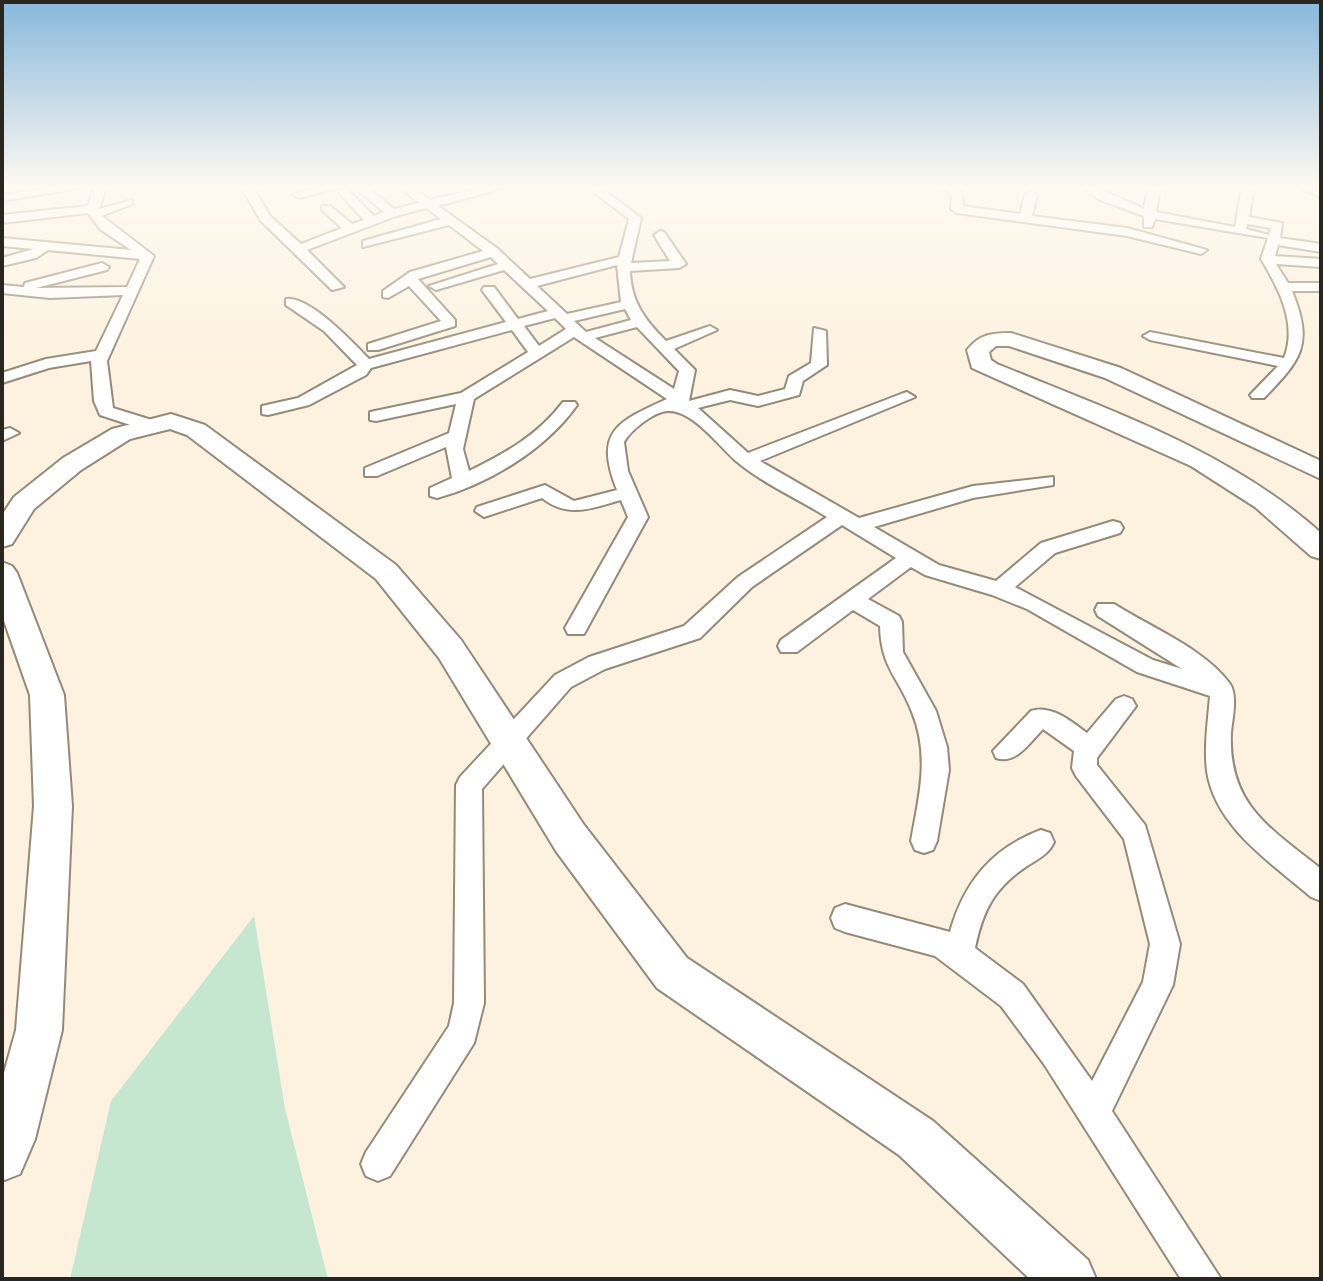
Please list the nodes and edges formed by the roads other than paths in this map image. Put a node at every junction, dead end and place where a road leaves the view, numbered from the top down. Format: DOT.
graph roads {
  1 [pos="46,247"];
  2 [pos="55,247"];
  3 [pos="134,247"];
  4 [pos="297,247"];
  5 [pos="305,247"];
  6 [pos="485,247"];
  7 [pos="627,247"];
  8 [pos="668,247"];
  9 [pos="1169,247"];
  10 [pos="1189,247"];
  11 [pos="1273,247"];
  12 [pos="299,249"];
  13 [pos="1201,250"];
  14 [pos="148,256"];
  15 [pos="500,258"];
  16 [pos="1163,259"];
  17 [pos="1267,259"];
  18 [pos="2,262"];
  19 [pos="1321,263"];
  20 [pos="622,264"];
  21 [pos="72,266"];
  22 [pos="102,267"];
  23 [pos="410,279"];
  24 [pos="527,284"];
  25 [pos="436,286"];
  26 [pos="337,287"];
  27 [pos="1285,287"];
  28 [pos="1321,287"];
  29 [pos="6,289"];
  30 [pos="489,290"];
  31 [pos="132,291"];
  32 [pos="388,294"];
  33 [pos="291,302"];
  34 [pos="626,305"];
  35 [pos="640,322"];
  36 [pos="513,325"];
  37 [pos="569,325"];
  38 [pos="710,330"];
  39 [pos="819,331"];
  40 [pos="1150,336"];
  41 [pos="664,347"];
  42 [pos="536,352"];
  43 [pos="101,355"];
  44 [pos="361,358"];
  45 [pos="1288,363"];
  46 [pos="2,378"];
  47 [pos="1258,395"];
  48 [pos="466,397"];
  49 [pos="907,397"];
  50 [pos="684,404"];
  51 [pos="569,405"];
  52 [pos="268,410"];
  53 [pos="376,416"];
  54 [pos="152,426"];
  55 [pos="457,436"];
  56 [pos="746,460"];
  57 [pos="1321,471"];
  58 [pos="371,472"];
  59 [pos="462,480"];
  60 [pos="1047,481"];
  61 [pos="437,492"];
  62 [pos="627,493"];
  63 [pos="484,511"];
  64 [pos="847,522"];
  65 [pos="1113,528"];
  66 [pos="2,537"];
  67 [pos="1321,549"];
  68 [pos="910,558"];
  69 [pos="2,573"];
  70 [pos="999,589"];
  71 [pos="851,599"];
  72 [pos="1106,610"];
  73 [pos="576,628"];
  74 [pos="789,646"];
  75 [pos="1222,691"];
  76 [pos="1124,706"];
  77 [pos="509,742"];
  78 [pos="1089,749"];
  79 [pos="1005,751"];
  80 [pos="924,841"];
  81 [pos="1041,842"];
  82 [pos="1321,887"];
  83 [pos="845,918"];
  84 [pos="959,954"];
  85 [pos="1094,1113"];
  86 [pos="2,1156"];
  87 [pos="378,1164"];
  88 [pos="1069,1279"];
  89 [pos="1202,1279"];
  1 -- 18 [label="street"];
  2 -- 14 [label="street"];
  3 -- 14 [label="street"];
  4 -- 12 [label="street"];
  5 -- 12 [label="street"];
  6 -- 15 [label="street"];
  7 -- 20 [label="street"];
  8 -- 20 [label="street"];
  9 -- 16 [label="street"];
  10 -- 13 [label="street"];
  11 -- 17 [label="street"];
  12 -- 26 [label="street"];
  14 -- 31 [label="street"];
  15 -- 23 [label="street"];
  15 -- 24 [label="street"];
  15 -- 25 [label="street"];
  17 -- 19 [label="street"];
  17 -- 27 [label="street"];
  20 -- 24 [label="street"];
  20 -- 34 [label="street"];
  21 -- 29 [label="street"];
  22 -- 29 [label="street"];
  23 -- 32 [label="street"];
  23 -- 44 [label="street"];
  24 -- 37 [label="street"];
  27 -- 28 [label="street"];
  27 -- 45 [label="street"];
  29 -- 31 [label="street"];
  30 -- 36 [label="street"];
  31 -- 43 [label="street"];
  33 -- 44 [label="street"];
  34 -- 35 [label="street"];
  34 -- 37 [label="street"];
  35 -- 37 [label="street"];
  35 -- 41 [label="street"];
  36 -- 37 [label="street"];
  36 -- 42 [label="street"];
  36 -- 44 [label="street"];
  37 -- 42 [label="street"];
  37 -- 50 [label="street"];
  38 -- 41 [label="street"];
  39 -- 50 [label="street"];
  40 -- 45 [label="street"];
  41 -- 50 [label="street"];
  42 -- 48 [label="street"];
  43 -- 46 [label="street"];
  43 -- 54 [label="street"];
  44 -- 52 [label="street"];
  45 -- 47 [label="street"];
  48 -- 53 [label="street"];
  48 -- 55 [label="street"];
  49 -- 56 [label="street"];
  50 -- 56 [label="street"];
  50 -- 62 [label="street"];
  51 -- 59 [label="street"];
  54 -- 66 [label="street"];
  54 -- 77 [label="street"];
  55 -- 58 [label="street"];
  55 -- 59 [label="street"];
  56 -- 64 [label="street"];
  57 -- 67 [label="street"];
  59 -- 61 [label="street"];
  60 -- 64 [label="street"];
  62 -- 63 [label="street"];
  62 -- 73 [label="street"];
  64 -- 68 [label="street"];
  64 -- 77 [label="street"];
  65 -- 70 [label="street"];
  68 -- 70 [label="street"];
  68 -- 71 [label="street"];
  69 -- 86 [label="street"];
  70 -- 75 [label="street"];
  71 -- 74 [label="street"];
  71 -- 80 [label="street"];
  72 -- 75 [label="street"];
  75 -- 82 [label="street"];
  76 -- 78 [label="street"];
  77 -- 87 [label="street"];
  77 -- 88 [label="street"];
  78 -- 79 [label="street"];
  78 -- 85 [label="street"];
  81 -- 84 [label="street"];
  83 -- 84 [label="street"];
  84 -- 85 [label="street"];
  85 -- 89 [label="street"];
}
